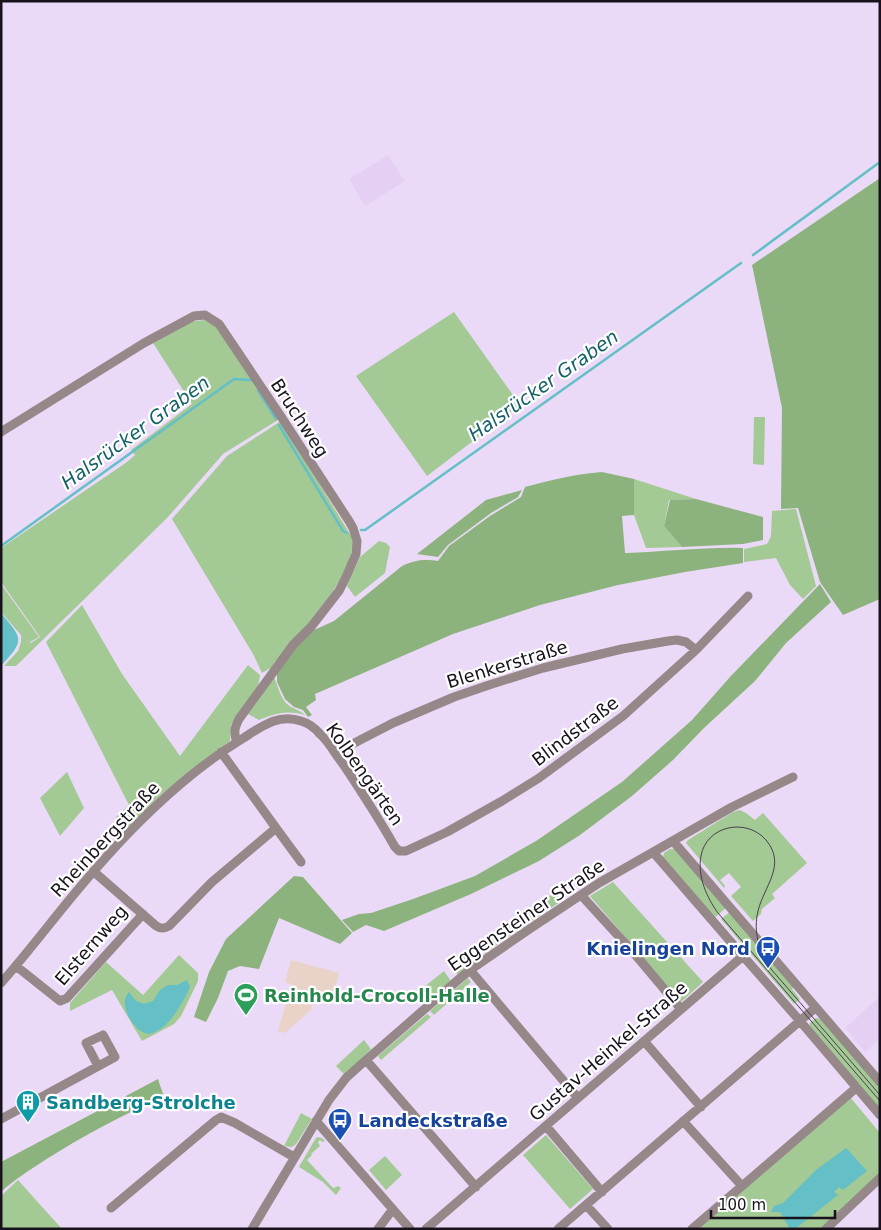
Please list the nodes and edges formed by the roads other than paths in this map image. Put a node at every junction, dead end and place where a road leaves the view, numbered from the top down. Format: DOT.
graph roads {
  1 [pos="1,432"];
  2 [pos="748,596"];
  3 [pos="696,650"];
  4 [pos="304,722"];
  5 [pos="237,742"];
  6 [pos="221,752"];
  7 [pos="335,753"];
  8 [pos="793,777"];
  9 [pos="276,828"];
  10 [pos="672,841"];
  11 [pos="395,847"];
  12 [pos="653,852"];
  13 [pos="301,862"];
  14 [pos="93,872"];
  15 [pos="581,895"];
  16 [pos="143,914"];
  17 [pos="742,956"];
  18 [pos="16,966"];
  19 [pos="470,970"];
  20 [pos="1,983"];
  21 [pos="815,1008"];
  22 [pos="681,1009"];
  23 [pos="800,1021"];
  24 [pos="644,1041"];
  25 [pos="366,1060"];
  26 [pos="98,1066"];
  27 [pos="880,1082"];
  28 [pos="856,1088"];
  29 [pos="578,1098"];
  30 [pos="702,1106"];
  31 [pos="880,1115"];
  32 [pos="1,1119"];
  33 [pos="316,1121"];
  34 [pos="683,1121"];
  35 [pos="546,1126"];
  36 [pos="294,1157"];
  37 [pos="880,1178"];
  38 [pos="742,1186"];
  39 [pos="476,1187"];
  40 [pos="602,1192"];
  41 [pos="586,1205"];
  42 [pos="111,1208"];
  43 [pos="393,1209"];
  44 [pos="252,1229"];
  45 [pos="378,1229"];
  46 [pos="410,1229"];
  47 [pos="426,1229"];
  48 [pos="558,1229"];
  49 [pos="608,1229"];
  50 [pos="692,1229"];
  51 [pos="826,1229"];
  1 -- 5 [label="street, Bruchweg"];
  2 -- 3 [label="street, Blindstraße"];
  3 -- 7 [label="street, Blenkerstraße"];
  3 -- 11 [label="street, Blindstraße"];
  4 -- 5 [label="street, Rheinbergstraße"];
  4 -- 7 [label="street, Kolbengärten"];
  5 -- 6 [label="street, Rheinbergstraße"];
  6 -- 9 [label="street"];
  6 -- 14 [label="street, Rheinbergstraße"];
  7 -- 11 [label="street, Kolbengärten"];
  8 -- 10 [label="street, Eggensteiner Straße"];
  9 -- 13 [label="street"];
  9 -- 16 [label="street"];
  10 -- 12 [label="street, Eggensteiner Straße"];
  10 -- 21 [label="street"];
  12 -- 15 [label="street, Eggensteiner Straße"];
  12 -- 17 [label="street"];
  14 -- 16 [label="street, Elsternweg"];
  14 -- 18 [label="street, Rheinbergstraße"];
  15 -- 19 [label="street, Eggensteiner Straße"];
  15 -- 22 [label="street"];
  16 -- 18 [label="street, Elsternweg"];
  17 -- 22 [label="street, Gustav-Heinkel-Straße"];
  17 -- 23 [label="street"];
  18 -- 20 [label="street, Rheinbergstraße"];
  19 -- 25 [label="street, Eggensteiner Straße"];
  19 -- 29 [label="street"];
  21 -- 23 [label="street"];
  21 -- 27 [label="street"];
  22 -- 24 [label="street, Gustav-Heinkel-Straße"];
  23 -- 28 [label="street"];
  23 -- 30 [label="street"];
  24 -- 29 [label="street, Gustav-Heinkel-Straße"];
  24 -- 30 [label="street"];
  25 -- 33 [label="street, Eggensteiner Straße"];
  25 -- 39 [label="street"];
  26 -- 32 [label="street"];
  28 -- 31 [label="street"];
  28 -- 38 [label="street"];
  29 -- 35 [label="street, Gustav-Heinkel-Straße"];
  30 -- 34 [label="street"];
  33 -- 36 [label="street, Eggensteiner Straße"];
  33 -- 43 [label="street"];
  34 -- 38 [label="street"];
  34 -- 40 [label="street"];
  35 -- 39 [label="street, Gustav-Heinkel-Straße"];
  35 -- 40 [label="street"];
  36 -- 42 [label="street"];
  36 -- 44 [label="street, Eggensteiner Straße"];
  37 -- 51 [label="street"];
  38 -- 50 [label="street"];
  39 -- 47 [label="street, Gustav-Heinkel-Straße"];
  40 -- 41 [label="street"];
  41 -- 48 [label="street"];
  41 -- 49 [label="street"];
  43 -- 45 [label="street"];
  43 -- 46 [label="street"];
}
